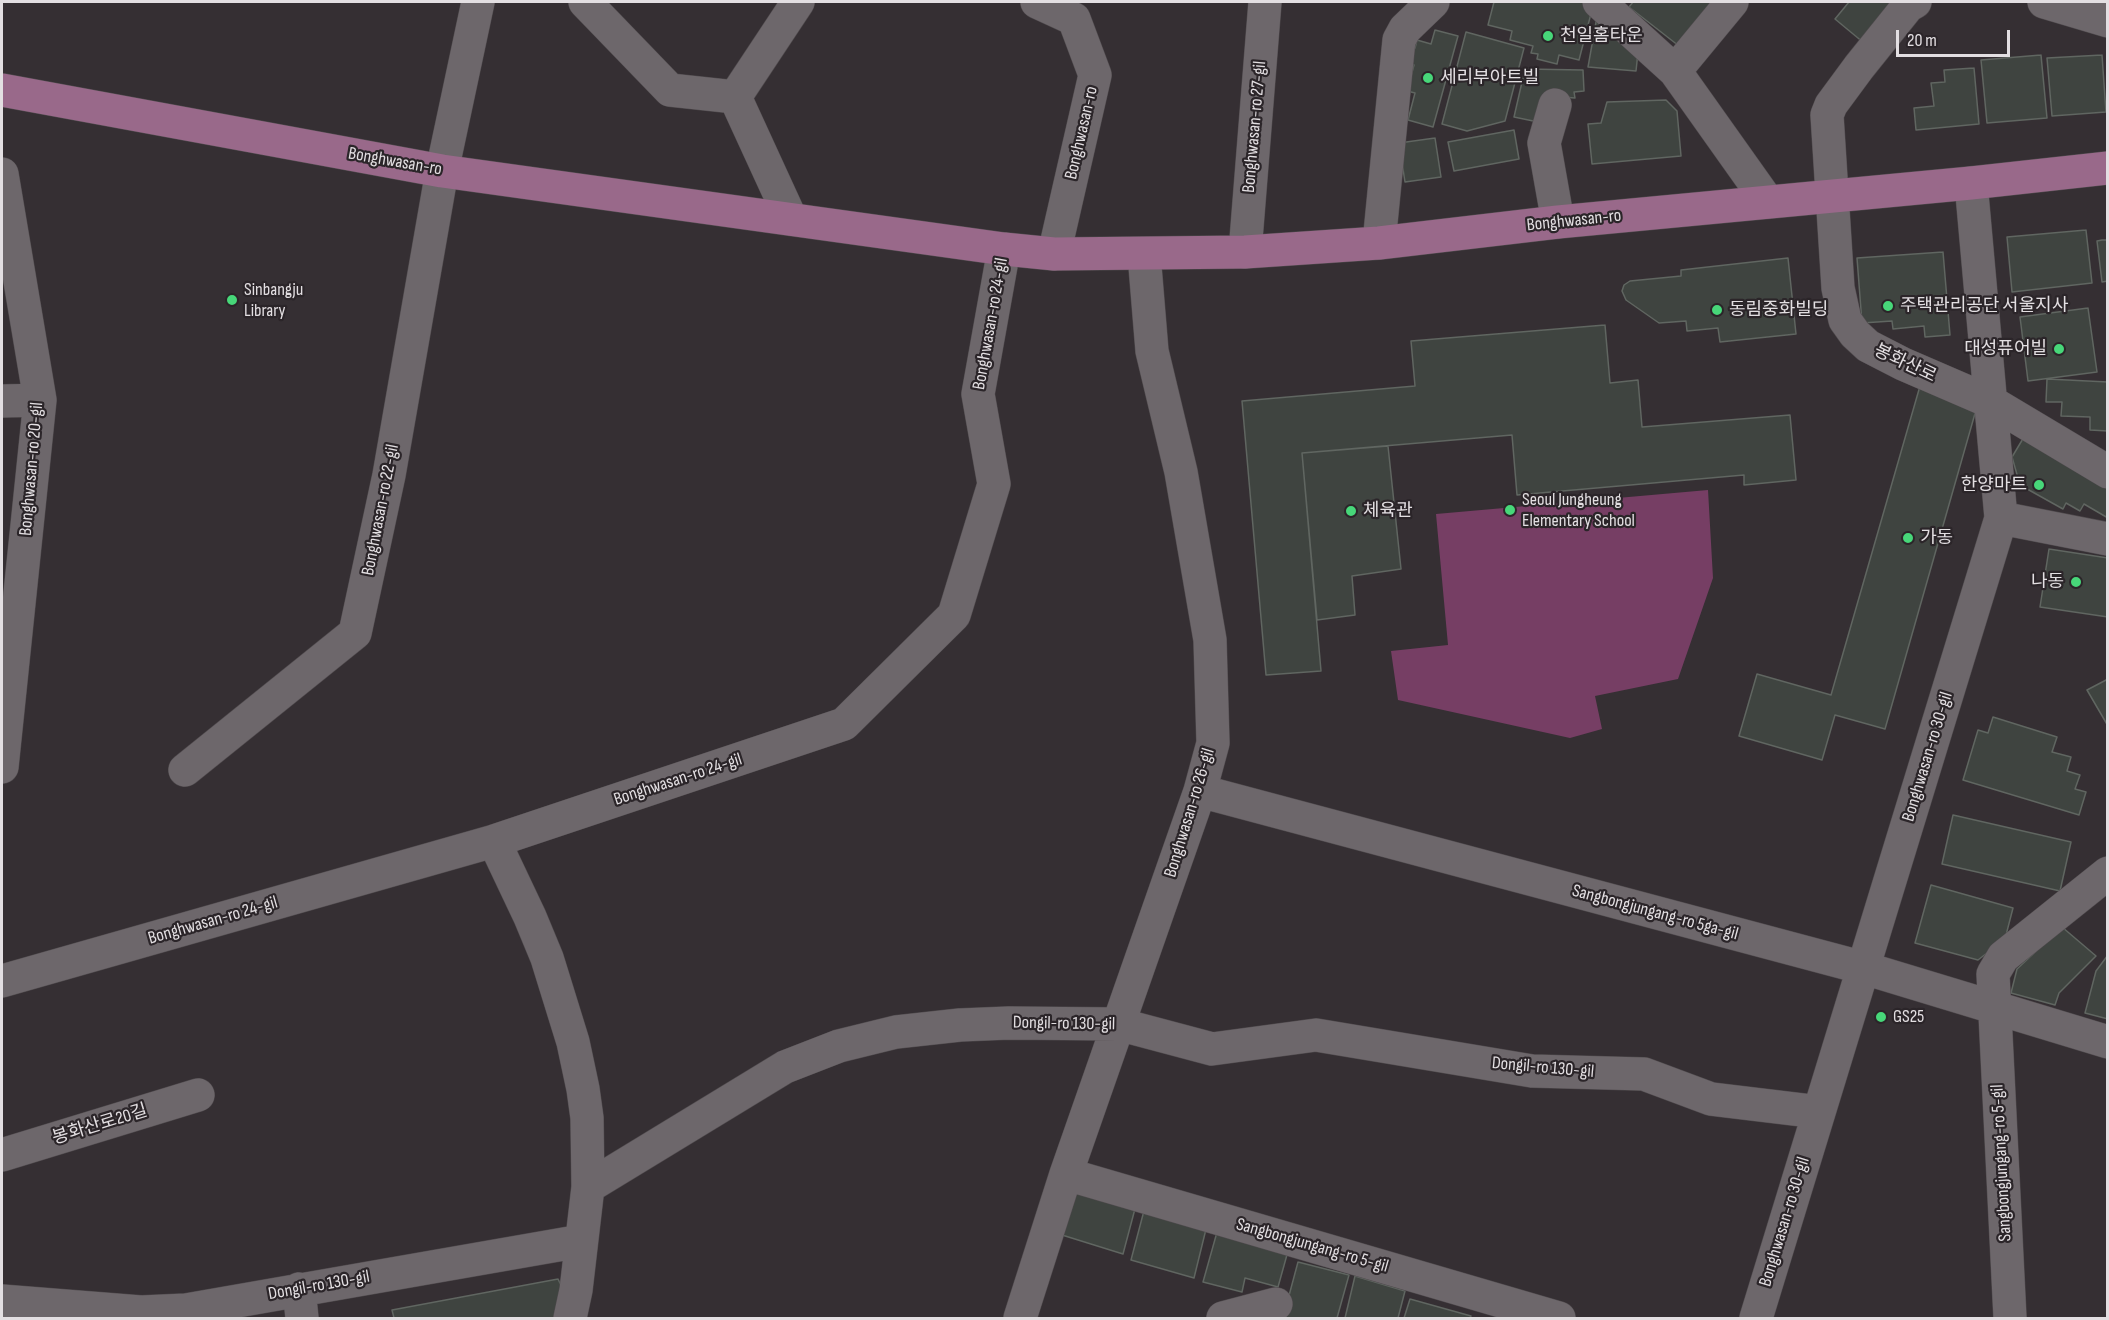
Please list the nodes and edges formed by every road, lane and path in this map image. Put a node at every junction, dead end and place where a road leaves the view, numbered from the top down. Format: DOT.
graph roads {
  1 [pos="478,2"];
  2 [pos="585,2"];
  3 [pos="798,2"];
  4 [pos="1037,2"];
  5 [pos="1265,2"];
  6 [pos="1433,2"];
  7 [pos="1599,2"];
  8 [pos="1731,2"];
  9 [pos="1915,2"];
  10 [pos="2044,2"];
  11 [pos="2108,21"];
  12 [pos="1675,71"];
  13 [pos="2,90"];
  14 [pos="735,97"];
  15 [pos="1555,105"];
  16 [pos="2108,168"];
  17 [pos="442,171"];
  18 [pos="2,174"];
  19 [pos="1971,183"];
  20 [pos="1831,196"];
  21 [pos="1768,202"];
  22 [pos="791,219"];
  23 [pos="1558,222"];
  24 [pos="1379,243"];
  25 [pos="1004,249"];
  26 [pos="1245,252"];
  27 [pos="1054,254"];
  28 [pos="1144,254"];
  29 [pos="40,400"];
  30 [pos="2,401"];
  31 [pos="1991,402"];
  32 [pos="2108,472"];
  33 [pos="2001,518"];
  34 [pos="2108,539"];
  35 [pos="2,767"];
  36 [pos="185,770"];
  37 [pos="1200,791"];
  38 [pos="494,841"];
  39 [pos="2108,873"];
  40 [pos="1864,968"];
  41 [pos="2,981"];
  42 [pos="1994,1007"];
  43 [pos="1118,1024"];
  44 [pos="2108,1042"];
  45 [pos="198,1095"];
  46 [pos="1819,1112"];
  47 [pos="2,1155"];
  48 [pos="1066,1174"];
  49 [pos="588,1187"];
  50 [pos="581,1241"];
  51 [pos="2,1301"];
  52 [pos="300,1304"];
  53 [pos="1276,1304"];
  54 [pos="570,1318"];
  55 [pos="1020,1318"];
  56 [pos="1223,1318"];
  57 [pos="1559,1318"];
  58 [pos="1756,1318"];
  59 [pos="2010,1318"];
  1 -- 17 [label="street, Bonghwasan-ro 22-gil"];
  2 -- 14 [label="street"];
  3 -- 14 [label="street"];
  4 -- 27 [label="street, Bonghwasan-ro"];
  5 -- 26 [label="street, Bonghwasan-ro 27-gil"];
  6 -- 24 [label="street"];
  7 -- 12 [label="street"];
  8 -- 12 [label="street"];
  9 -- 20 [label="street, 봉화산로"];
  10 -- 11 [label="street"];
  12 -- 21 [label="street"];
  13 -- 17 [label="main road, Bonghwasan-ro"];
  14 -- 22 [label="street"];
  15 -- 23 [label="street"];
  16 -- 19 [label="main road, Bonghwasan-ro"];
  17 -- 22 [label="main road, Bonghwasan-ro"];
  17 -- 36 [label="street, Bonghwasan-ro 22-gil"];
  18 -- 29 [label="street, Bonghwasan-ro 20-gil"];
  19 -- 20 [label="main road, Bonghwasan-ro"];
  19 -- 31 [label="street, Bonghwasan-ro 30-gil"];
  20 -- 21 [label="main road, Bonghwasan-ro"];
  20 -- 31 [label="street, 봉화산로"];
  21 -- 23 [label="main road, Bonghwasan-ro"];
  22 -- 25 [label="main road, Bonghwasan-ro"];
  23 -- 24 [label="main road, Bonghwasan-ro"];
  24 -- 26 [label="main road, Bonghwasan-ro"];
  25 -- 27 [label="main road, Bonghwasan-ro"];
  25 -- 38 [label="street, Bonghwasan-ro 24-gil"];
  26 -- 28 [label="main road, Bonghwasan-ro"];
  27 -- 28 [label="main road, Bonghwasan-ro"];
  28 -- 37 [label="street, Bonghwasan-ro 26-gil"];
  29 -- 30 [label="street"];
  29 -- 35 [label="street, Bonghwasan-ro 20-gil"];
  31 -- 32 [label="street, 봉화산로"];
  31 -- 33 [label="street, Bonghwasan-ro 30-gil"];
  33 -- 34 [label="street"];
  33 -- 40 [label="street, Bonghwasan-ro 30-gil"];
  37 -- 40 [label="street, Sangbongjungang-ro 5ga-gil"];
  37 -- 43 [label="street, Bonghwasan-ro 26-gil"];
  38 -- 41 [label="street, Bonghwasan-ro 24-gil"];
  38 -- 49 [label="street"];
  39 -- 42 [label="street, Sangbongjungang-ro 5-gil"];
  40 -- 42 [label="street, Sangbongjungang-ro 5ga-gil"];
  40 -- 46 [label="street, Bonghwasan-ro 30-gil"];
  42 -- 44 [label="street, Sangbongjungang-ro 5ga-gil"];
  42 -- 59 [label="street, Sangbongjungang-ro 5-gil"];
  43 -- 46 [label="street, Dongil-ro 130-gil"];
  43 -- 48 [label="street, Bonghwasan-ro 26-gil"];
  43 -- 49 [label="street, Dongil-ro 130-gil"];
  45 -- 47 [label="street, 봉화산로20길"];
  46 -- 58 [label="street, Bonghwasan-ro 30-gil"];
  48 -- 55 [label="street, Bonghwasan-ro 26-gil"];
  48 -- 57 [label="street, Sangbongjungang-ro 5-gil"];
  49 -- 50 [label="street"];
  50 -- 52 [label="street, Dongil-ro 130-gil"];
  50 -- 54 [label="street"];
  51 -- 52 [label="street, Dongil-ro 130-gil"];
  53 -- 56 [label="street"];
}
